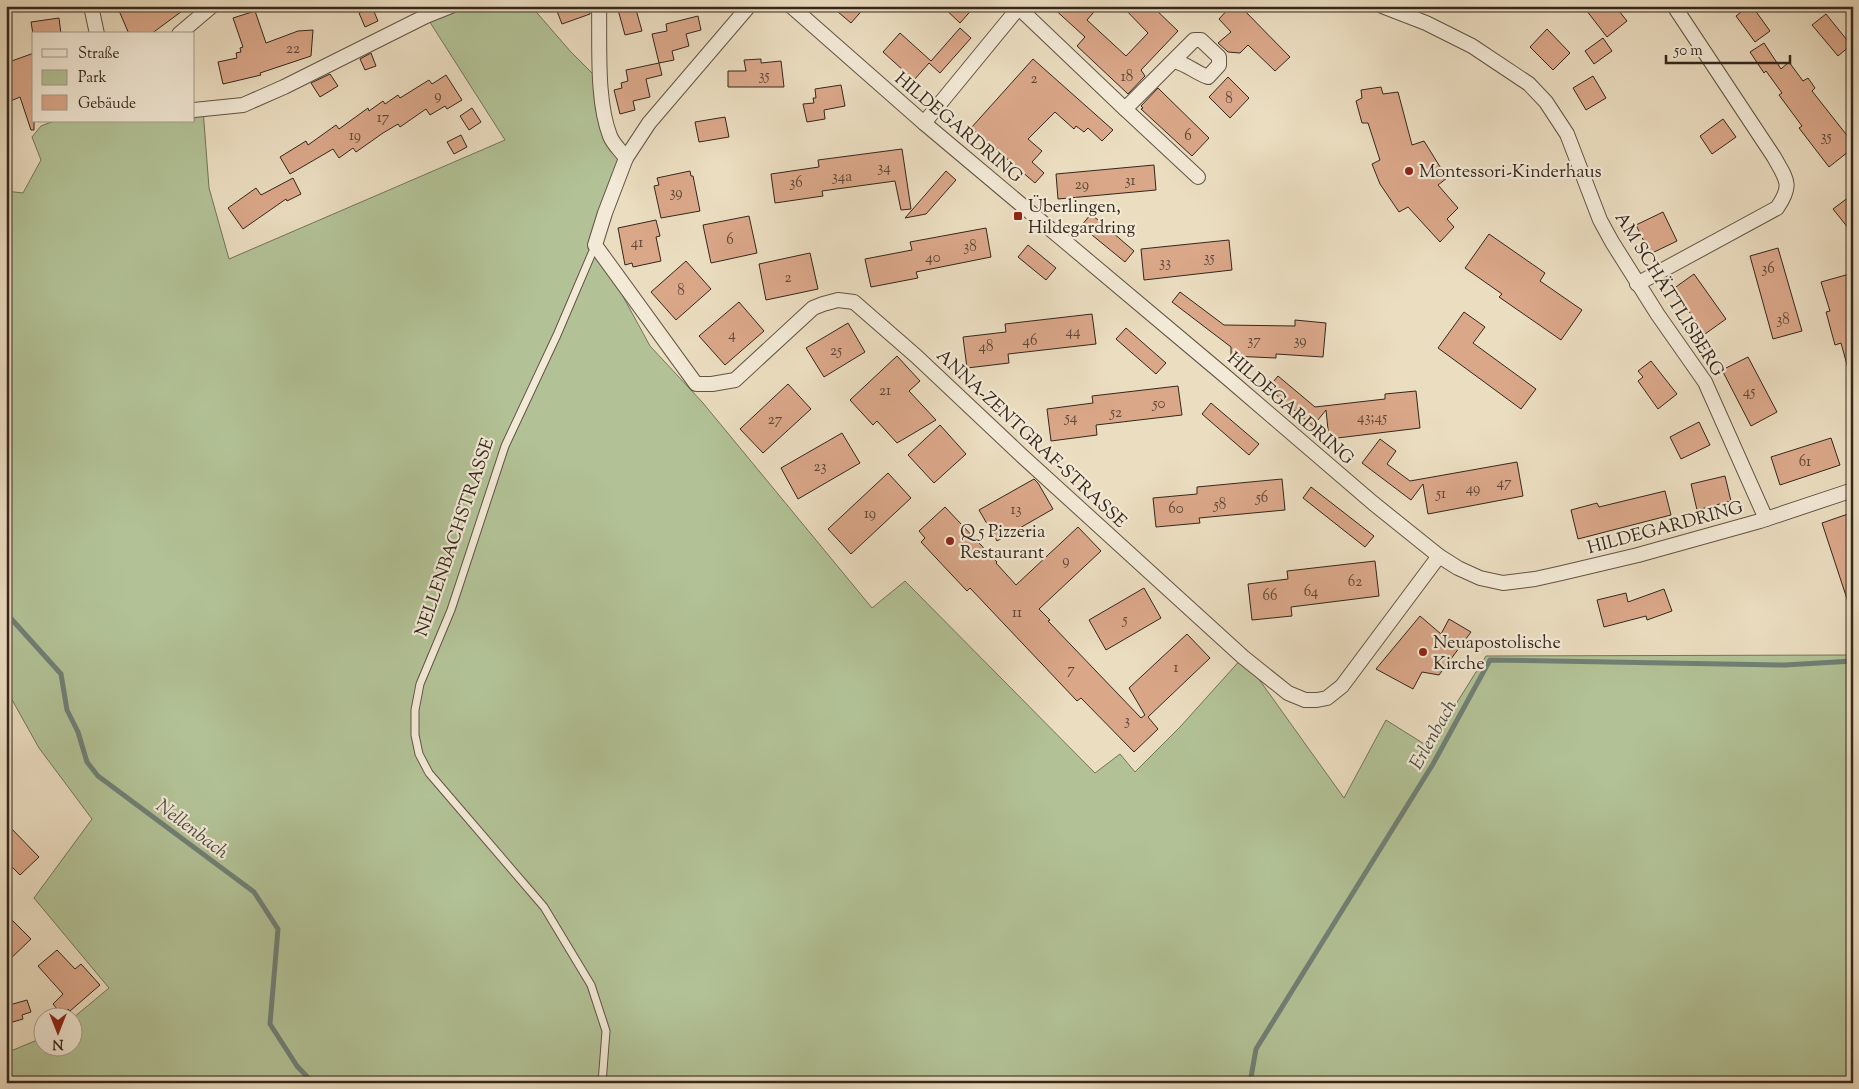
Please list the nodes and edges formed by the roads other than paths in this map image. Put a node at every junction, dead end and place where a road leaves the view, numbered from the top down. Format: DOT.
graph roads {
  1 [pos="90,6"];
  2 [pos="212,6"];
  3 [pos="451,6"];
  4 [pos="599,6"];
  5 [pos="749,6"];
  6 [pos="791,6"];
  7 [pos="1382,6"];
  8 [pos="1674,6"];
  9 [pos="1019,7"];
  10 [pos="96,32"];
  11 [pos="181,32"];
  12 [pos="1174,60"];
  13 [pos="1125,109"];
  14 [pos="195,110"];
  15 [pos="924,123"];
  16 [pos="626,158"];
  17 [pos="1198,177"];
  18 [pos="595,245"];
  19 [pos="1637,284"];
  20 [pos="1853,490"];
  21 [pos="1766,519"];
  22 [pos="1439,556"];
  23 [pos="602,1083"];
  1 -- 10 [label="street"];
  2 -- 11 [label="street"];
  3 -- 14 [label="street"];
  4 -- 16 [label="street"];
  5 -- 16 [label="street, NELLENBACHSTRASSE"];
  6 -- 15 [label="street, HILDEGARDRING"];
  7 -- 19 [label="street, AM SCHÄTTLISBERG"];
  8 -- 19 [label="street"];
  9 -- 13 [label="street"];
  9 -- 15 [label="street"];
  12 -- 13 [label="street"];
  13 -- 17 [label="street"];
  15 -- 22 [label="street, HILDEGARDRING"];
  16 -- 18 [label="street, NELLENBACHSTRASSE"];
  18 -- 22 [label="street, ANNA-ZENTGRAF-STRASSE"];
  18 -- 23 [label="lane, NELLENBACHSTRASSE"];
  19 -- 21 [label="street, AM SCHÄTTLISBERG"];
  20 -- 21 [label="street, HILDEGARDRING"];
  21 -- 22 [label="street, HILDEGARDRING"];
}
